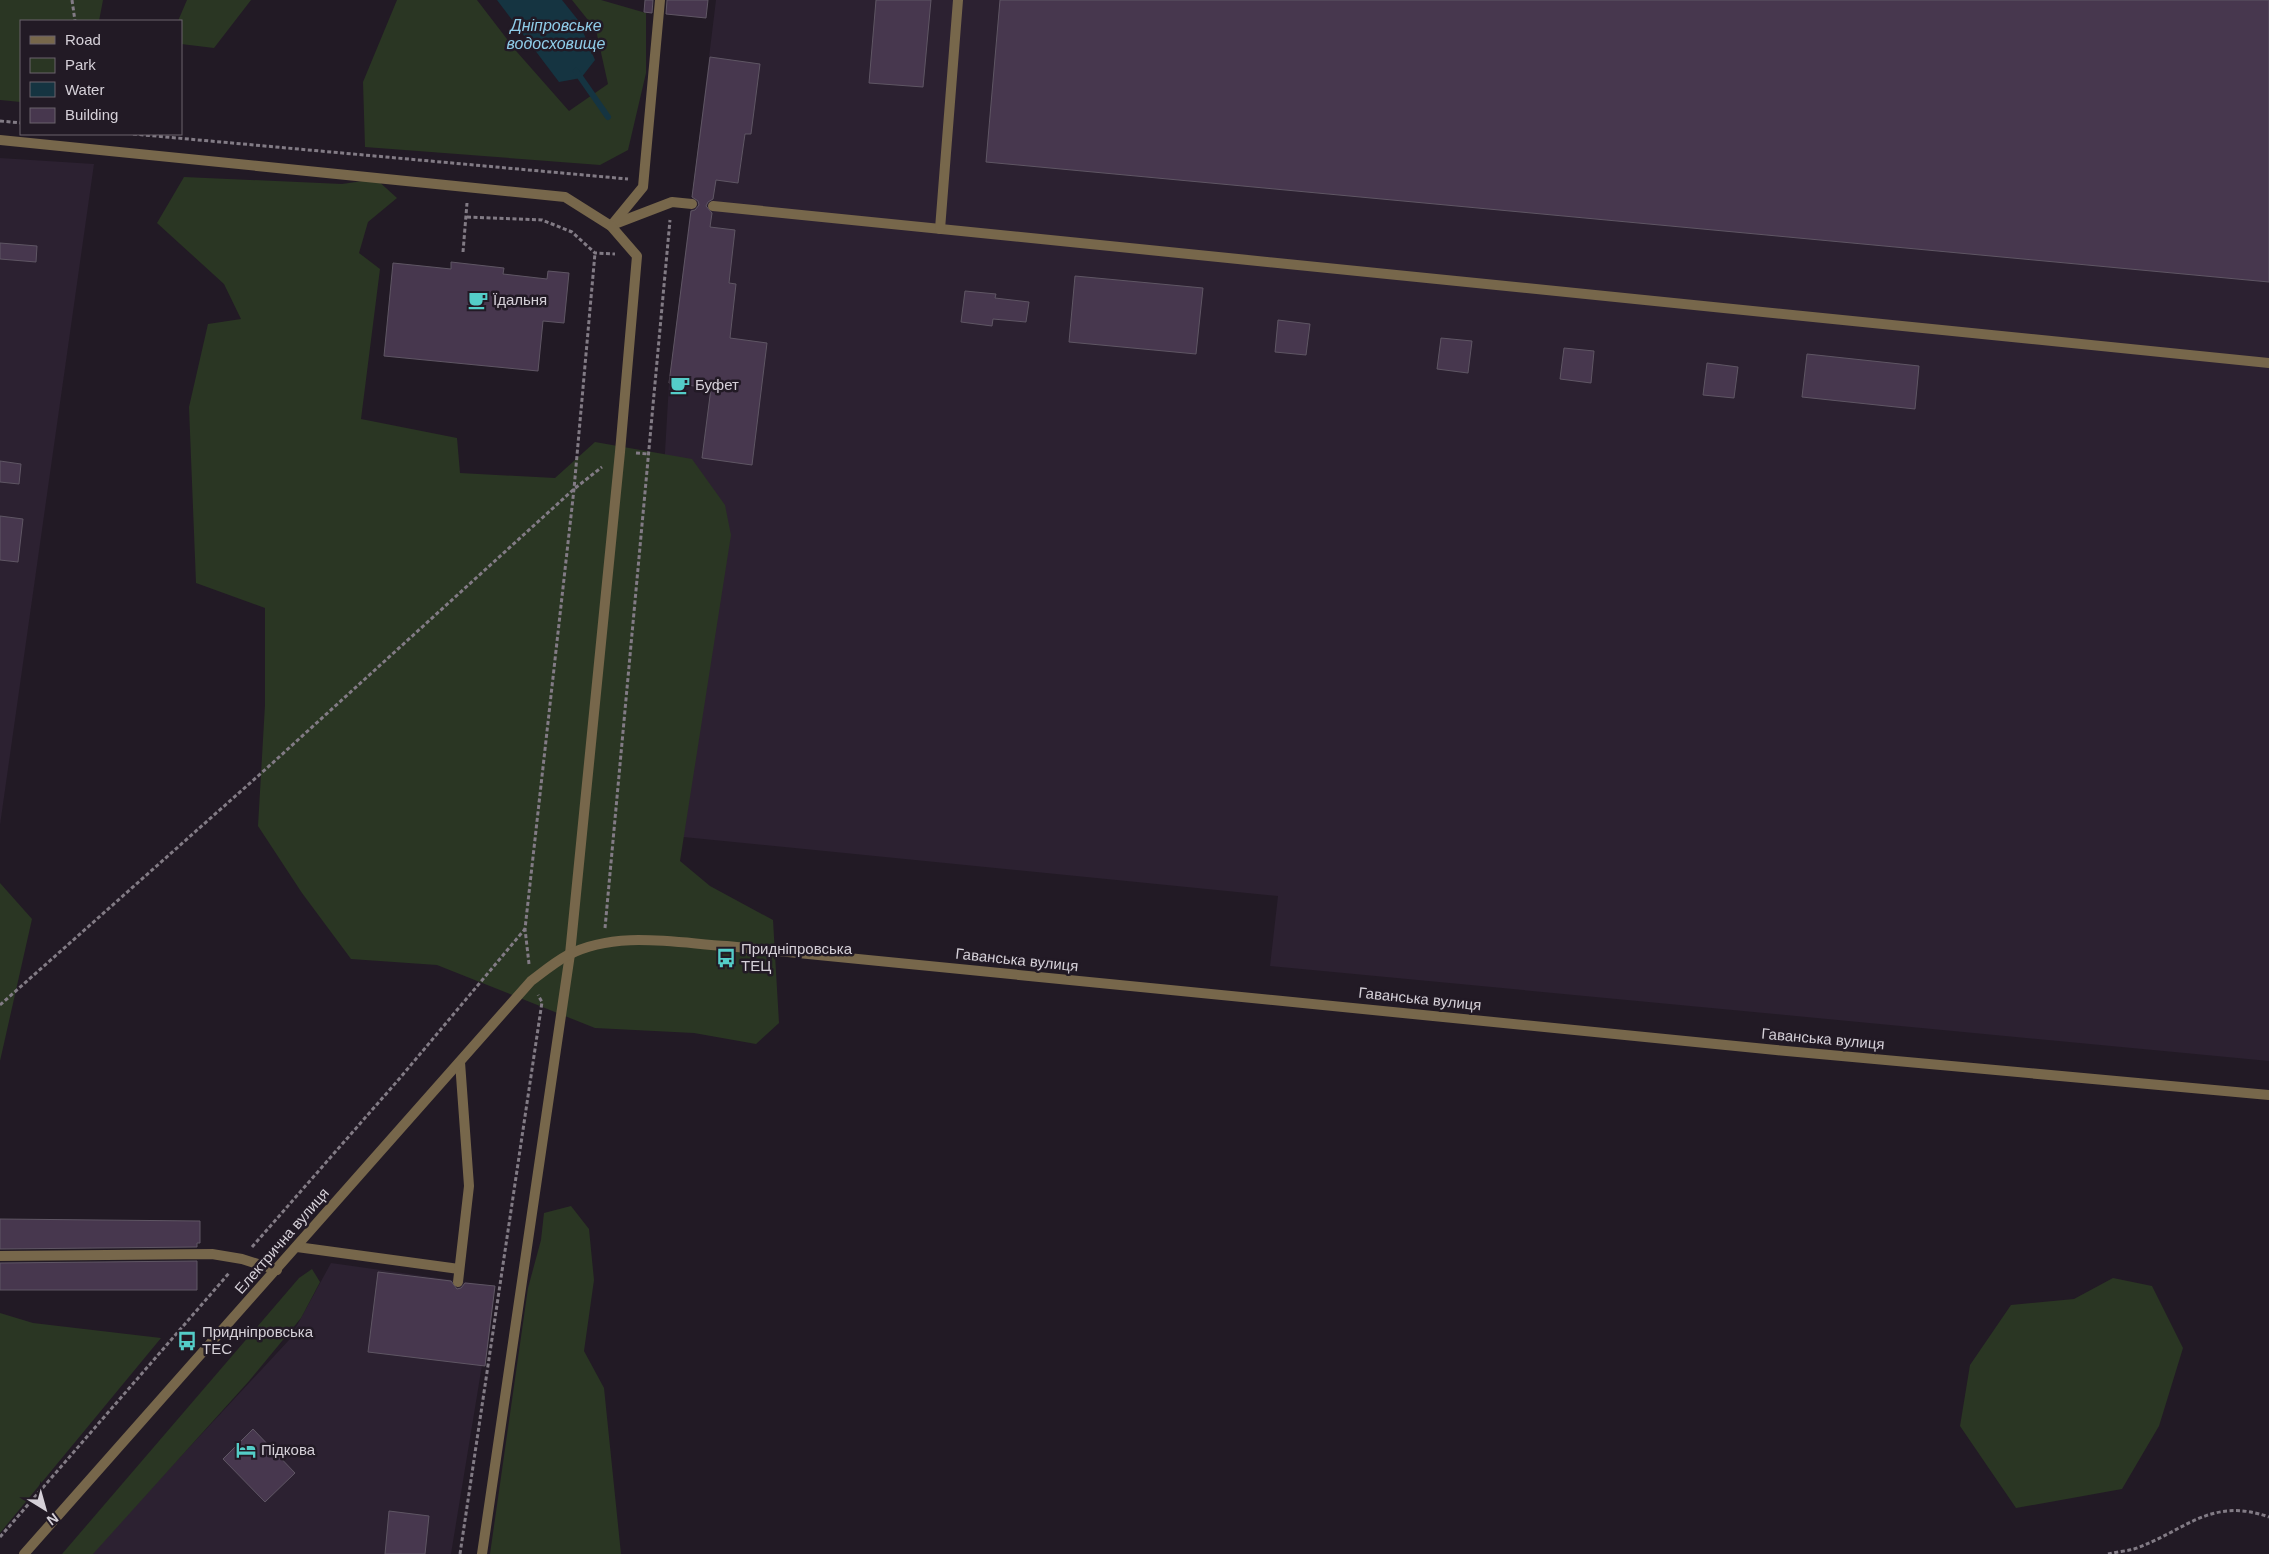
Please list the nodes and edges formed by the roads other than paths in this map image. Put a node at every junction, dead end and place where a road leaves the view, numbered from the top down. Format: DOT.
graph roads {
  1 [pos="660,0"];
  2 [pos="958,0"];
  3 [pos="0,140"];
  4 [pos="692,204"];
  5 [pos="712,206"];
  6 [pos="611,226"];
  7 [pos="940,229"];
  8 [pos="2269,364"];
  9 [pos="570,954"];
  10 [pos="460,1062"];
  11 [pos="2269,1095"];
  12 [pos="297,1247"];
  13 [pos="0,1256"];
  14 [pos="277,1270"];
  15 [pos="459,1270"];
  16 [pos="458,1282"];
  17 [pos="24,1554"];
  18 [pos="482,1554"];
  1 -- 6 [label="street"];
  2 -- 7 [label="street"];
  3 -- 6 [label="street"];
  4 -- 6 [label="street"];
  5 -- 7 [label="street"];
  6 -- 9 [label="street"];
  7 -- 8 [label="street"];
  9 -- 10 [label="street, Електрична вулиця"];
  9 -- 11 [label="street, Гаванська вулиця"];
  9 -- 18 [label="street"];
  10 -- 12 [label="street, Електрична вулиця"];
  10 -- 15 [label="street"];
  12 -- 14 [label="street, Електрична вулиця"];
  12 -- 15 [label="street"];
  13 -- 14 [label="street"];
  14 -- 17 [label="street, Електрична вулиця"];
  15 -- 16 [label="street"];
}
